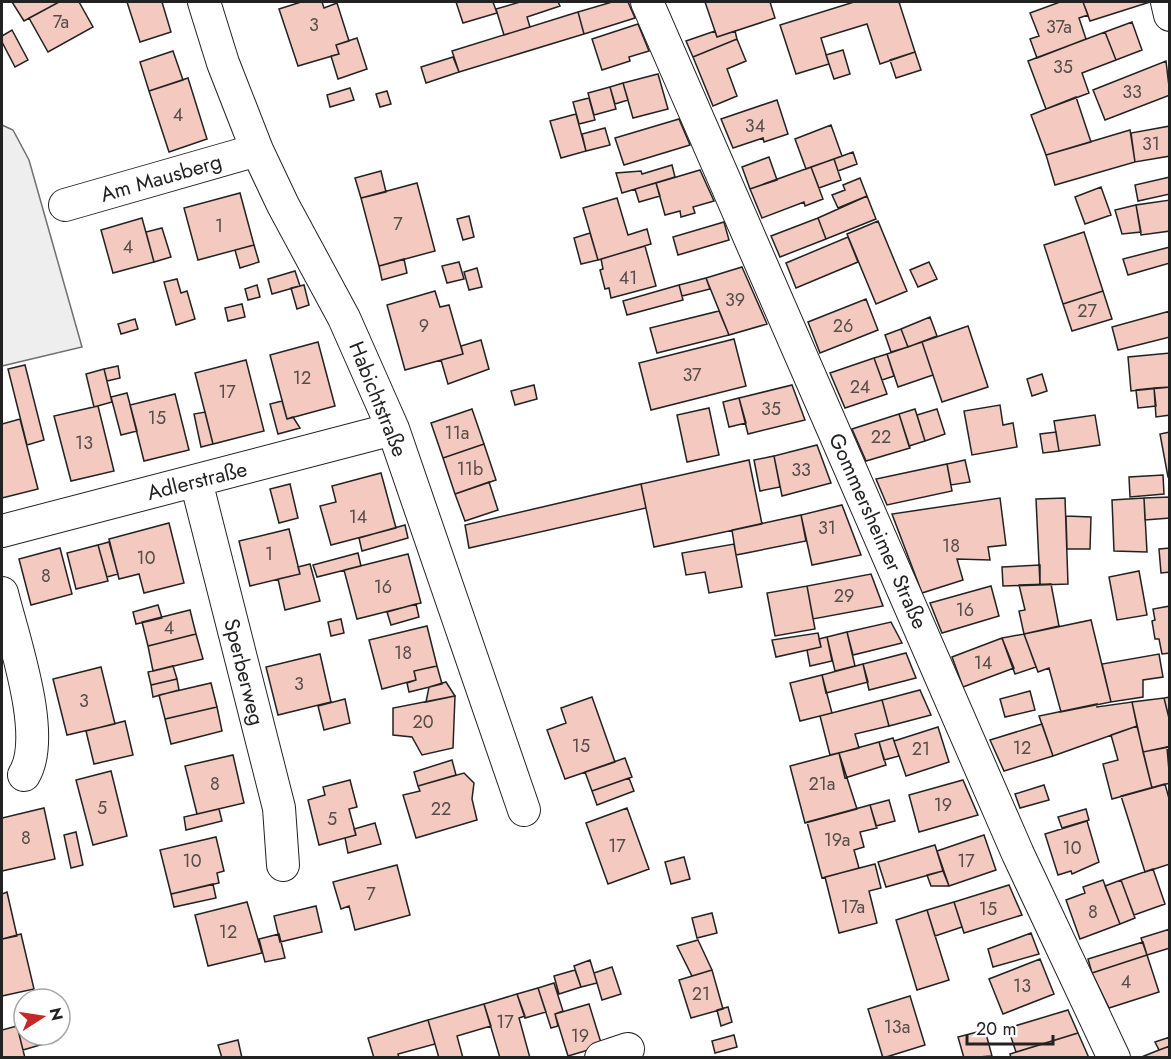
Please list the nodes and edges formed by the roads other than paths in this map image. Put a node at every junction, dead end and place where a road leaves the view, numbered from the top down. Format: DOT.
graph roads {
  1 [pos="204,2"];
  2 [pos="647,2"];
  3 [pos="1167,2"];
  4 [pos="1170,15"];
  5 [pos="257,150"];
  6 [pos="65,205"];
  7 [pos="393,429"];
  8 [pos="196,481"];
  9 [pos="2,531"];
  10 [pos="2,593"];
  11 [pos="24,775"];
  12 [pos="524,810"];
  13 [pos="284,865"];
  14 [pos="1114,1058"];
  1 -- 5 [label="street, Habichtstraße"];
  2 -- 14 [label="street, Gommersheimer Straße"];
  3 -- 4 [label="street"];
  5 -- 6 [label="street, Am Mausberg"];
  5 -- 7 [label="street, Habichtstraße"];
  7 -- 8 [label="street, Adlerstraße"];
  7 -- 12 [label="street, Habichtstraße"];
  8 -- 9 [label="street, Adlerstraße"];
  8 -- 13 [label="street, Sperberweg"];
  10 -- 11 [label="street"];
}
